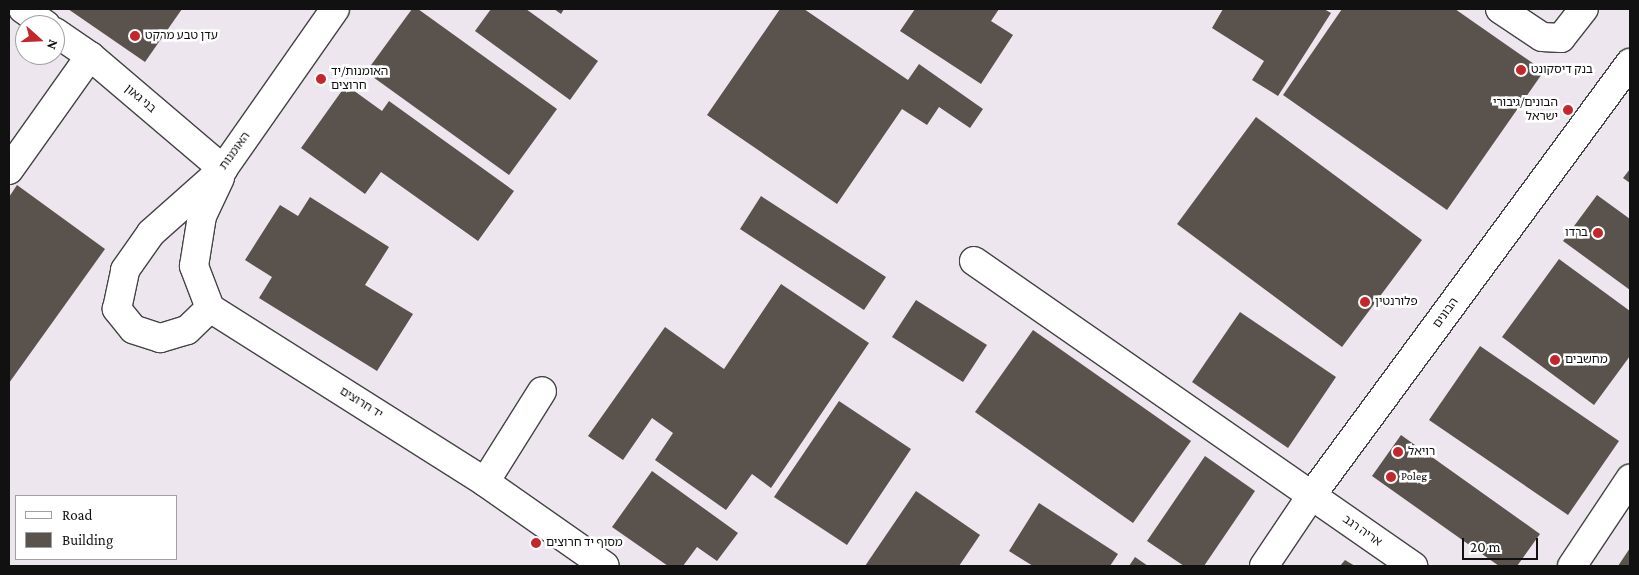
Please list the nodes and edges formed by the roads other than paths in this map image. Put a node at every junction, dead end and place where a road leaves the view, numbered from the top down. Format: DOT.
graph roads {
  1 [pos="1500,9"];
  2 [pos="1584,9"];
  3 [pos="327,12"];
  4 [pos="65,39"];
  5 [pos="90,56"];
  6 [pos="1630,63"];
  7 [pos="223,169"];
  8 [pos="9,170"];
  9 [pos="974,261"];
  10 [pos="210,308"];
  11 [pos="542,391"];
  12 [pos="1630,479"];
  13 [pos="485,482"];
  14 [pos="1311,496"];
  15 [pos="605,566"];
  16 [pos="1264,566"];
  17 [pos="1413,566"];
  18 [pos="1572,566"];
  1 -- 2 [label="street"];
  3 -- 7 [label="street, האומנות"];
  4 -- 5 [label="street, בני גאון"];
  5 -- 7 [label="street, בני גאון"];
  5 -- 8 [label="street"];
  6 -- 14 [label="street, הבונים"];
  7 -- 10 [label="street"];
  7 -- 10 [label="street, האומנות"];
  9 -- 14 [label="street, אריה רגב"];
  10 -- 13 [label="street, יד חרוצים"];
  11 -- 13 [label="street"];
  12 -- 18 [label="street"];
  13 -- 15 [label="street, יד חרוצים"];
  14 -- 16 [label="street, הבונים"];
  14 -- 17 [label="street, אריה רגב"];
}
